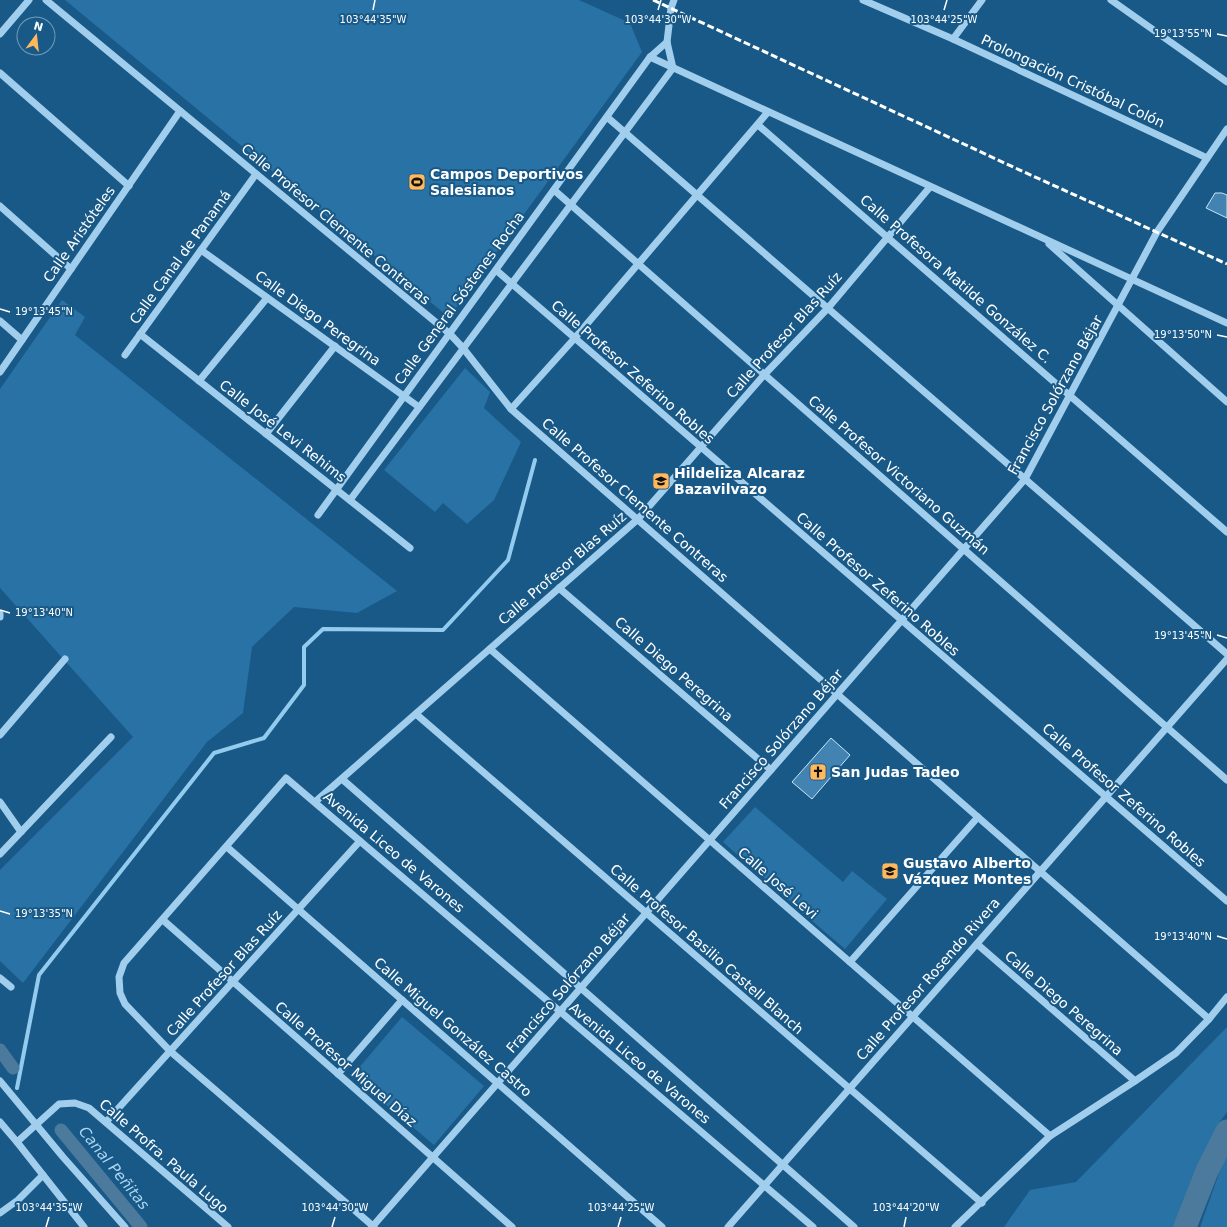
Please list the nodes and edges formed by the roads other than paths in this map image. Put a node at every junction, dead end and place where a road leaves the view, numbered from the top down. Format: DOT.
graph roads {
  1 [pos="29,0"];
  2 [pos="46,0"];
  3 [pos="674,0"];
  4 [pos="863,0"];
  5 [pos="982,0"];
  6 [pos="1111,0"];
  7 [pos="0,34"];
  8 [pos="953,40"];
  9 [pos="667,42"];
  10 [pos="650,58"];
  11 [pos="673,68"];
  12 [pos="0,74"];
  13 [pos="1227,82"];
  14 [pos="180,111"];
  15 [pos="768,112"];
  16 [pos="607,117"];
  17 [pos="758,125"];
  18 [pos="1227,129"];
  19 [pos="625,132"];
  20 [pos="1207,158"];
  21 [pos="256,174"];
  22 [pos="129,186"];
  23 [pos="930,187"];
  24 [pos="554,190"];
  25 [pos="698,196"];
  26 [pos="570,205"];
  27 [pos="0,206"];
  28 [pos="888,238"];
  29 [pos="1043,238"];
  30 [pos="201,250"];
  31 [pos="638,265"];
  32 [pos="71,269"];
  33 [pos="496,270"];
  34 [pos="1132,279"];
  35 [pos="511,284"];
  36 [pos="267,298"];
  37 [pos="1119,306"];
  38 [pos="828,308"];
  39 [pos="0,321"];
  40 [pos="1227,323"];
  41 [pos="140,334"];
  42 [pos="450,334"];
  43 [pos="574,339"];
  44 [pos="22,340"];
  45 [pos="335,346"];
  46 [pos="464,348"];
  47 [pos="125,355"];
  48 [pos="0,372"];
  49 [pos="764,374"];
  50 [pos="199,381"];
  51 [pos="404,396"];
  52 [pos="1070,396"];
  53 [pos="1227,402"];
  54 [pos="419,407"];
  55 [pos="511,409"];
  56 [pos="266,434"];
  57 [pos="700,448"];
  58 [pos="1025,479"];
  59 [pos="336,490"];
  60 [pos="350,500"];
  61 [pos="318,515"];
  62 [pos="638,519"];
  63 [pos="1227,532"];
  64 [pos="410,548"];
  65 [pos="964,550"];
  66 [pos="559,588"];
  67 [pos="902,621"];
  68 [pos="490,649"];
  69 [pos="1227,654"];
  70 [pos="65,659"];
  71 [pos="1227,659"];
  72 [pos="838,694"];
  73 [pos="416,714"];
  74 [pos="1167,727"];
  75 [pos="0,735"];
  76 [pos="111,737"];
  77 [pos="771,770"];
  78 [pos="342,779"];
  79 [pos="1227,780"];
  80 [pos="1106,797"];
  81 [pos="0,802"];
  82 [pos="315,802"];
  83 [pos="978,817"];
  84 [pos="21,832"];
  85 [pos="710,840"];
  86 [pos="360,841"];
  87 [pos="227,846"];
  88 [pos="0,854"];
  89 [pos="1040,872"];
  90 [pos="1227,901"];
  91 [pos="299,909"];
  92 [pos="646,913"];
  93 [pos="163,920"];
  94 [pos="977,944"];
  95 [pos="850,962"];
  96 [pos="0,978"];
  97 [pos="233,982"];
  98 [pos="11,987"];
  99 [pos="581,988"];
  100 [pos="1227,997"];
  101 [pos="402,1000"];
  102 [pos="560,1012"];
  103 [pos="913,1017"];
  104 [pos="1209,1019"];
  105 [pos="170,1051"];
  106 [pos="338,1074"];
  107 [pos="0,1081"];
  108 [pos="1135,1081"];
  109 [pos="498,1083"];
  110 [pos="850,1089"];
  111 [pos="0,1122"];
  112 [pos="106,1122"];
  113 [pos="36,1125"];
  114 [pos="1050,1136"];
  115 [pos="17,1142"];
  116 [pos="433,1157"];
  117 [pos="783,1165"];
  118 [pos="43,1175"];
  119 [pos="764,1186"];
  120 [pos="982,1203"];
  121 [pos="0,1213"];
  122 [pos="84,1227"];
  123 [pos="125,1227"];
  124 [pos="228,1227"];
  125 [pos="373,1227"];
  126 [pos="512,1227"];
  127 [pos="662,1227"];
  128 [pos="728,1227"];
  129 [pos="813,1227"];
  130 [pos="854,1227"];
  131 [pos="955,1227"];
  1 -- 7 [label="street"];
  2 -- 14 [label="street, Calle Profesor Clemente Contreras"];
  3 -- 9 [label="street"];
  4 -- 8 [label="street, Prolongación Cristóbal Colón"];
  5 -- 8 [label="street"];
  6 -- 13 [label="street"];
  8 -- 20 [label="street, Prolongación Cristóbal Colón"];
  9 -- 10 [label="street, Calle General Sóstenes Rocha"];
  9 -- 11 [label="street"];
  10 -- 11 [label="street"];
  10 -- 16 [label="street, Calle General Sóstenes Rocha"];
  11 -- 15 [label="street"];
  11 -- 19 [label="street"];
  12 -- 22 [label="street"];
  14 -- 21 [label="street, Calle Profesor Clemente Contreras"];
  14 -- 22 [label="street, Calle Aristóteles"];
  15 -- 17 [label="street"];
  15 -- 23 [label="street"];
  16 -- 19 [label="street"];
  16 -- 24 [label="street, Calle General Sóstenes Rocha"];
  17 -- 25 [label="street"];
  17 -- 28 [label="street, Calle Profesora Matilde González C."];
  18 -- 20 [label="street, Francisco Solórzano Béjar"];
  19 -- 25 [label="street"];
  19 -- 26 [label="street"];
  20 -- 34 [label="street, Francisco Solórzano Béjar"];
  21 -- 30 [label="street, Calle Canal de Panamá"];
  21 -- 42 [label="street, Calle Profesor Clemente Contreras"];
  22 -- 32 [label="street, Calle Aristóteles"];
  23 -- 28 [label="street, Calle Profesor Blas Ruíz"];
  23 -- 29 [label="street"];
  24 -- 26 [label="street, Calle Profesor Victoriano Guzmán"];
  24 -- 33 [label="street, Calle General Sóstenes Rocha"];
  25 -- 31 [label="street"];
  25 -- 38 [label="street"];
  26 -- 31 [label="street, Calle Profesor Victoriano Guzmán"];
  26 -- 35 [label="street"];
  27 -- 32 [label="street"];
  28 -- 38 [label="street, Calle Profesor Blas Ruíz"];
  28 -- 52 [label="street, Calle Profesora Matilde González C."];
  29 -- 34 [label="street"];
  29 -- 37 [label="street"];
  30 -- 36 [label="street, Calle Diego Peregrina"];
  30 -- 41 [label="street, Calle Canal de Panamá"];
  31 -- 43 [label="street"];
  31 -- 49 [label="street, Calle Profesor Victoriano Guzmán"];
  32 -- 44 [label="street, Calle Aristóteles"];
  33 -- 35 [label="street, Calle Profesor Zeferino Robles"];
  33 -- 42 [label="street, Calle General Sóstenes Rocha"];
  34 -- 37 [label="street, Francisco Solórzano Béjar"];
  34 -- 40 [label="street"];
  35 -- 43 [label="street, Calle Profesor Zeferino Robles"];
  35 -- 46 [label="street"];
  36 -- 45 [label="street, Calle Diego Peregrina"];
  36 -- 50 [label="street"];
  37 -- 52 [label="street, Francisco Solórzano Béjar"];
  37 -- 53 [label="street"];
  38 -- 49 [label="street, Calle Profesor Blas Ruíz"];
  38 -- 58 [label="street"];
  39 -- 44 [label="street"];
  41 -- 47 [label="street, Calle Canal de Panamá"];
  41 -- 50 [label="street, Calle José Levi Rehims"];
  42 -- 46 [label="street, Calle Profesor Clemente Contreras"];
  42 -- 51 [label="street, Calle General Sóstenes Rocha"];
  43 -- 55 [label="street"];
  43 -- 57 [label="street, Calle Profesor Zeferino Robles"];
  44 -- 48 [label="street, Calle Aristóteles"];
  45 -- 51 [label="street, Calle Diego Peregrina"];
  45 -- 56 [label="street"];
  46 -- 54 [label="street"];
  46 -- 55 [label="street, Calle Profesor Clemente Contreras"];
  49 -- 57 [label="street, Calle Profesor Blas Ruíz"];
  49 -- 65 [label="street, Calle Profesor Victoriano Guzmán"];
  50 -- 56 [label="street, Calle José Levi Rehims"];
  51 -- 54 [label="street, Calle Diego Peregrina"];
  51 -- 59 [label="street, Calle General Sóstenes Rocha"];
  52 -- 58 [label="street, Francisco Solórzano Béjar"];
  52 -- 63 [label="street, Calle Profesora Matilde González C."];
  54 -- 60 [label="street"];
  55 -- 62 [label="street, Calle Profesor Clemente Contreras"];
  56 -- 59 [label="street, Calle José Levi Rehims"];
  57 -- 62 [label="street, Calle Profesor Blas Ruíz"];
  57 -- 67 [label="street, Calle Profesor Zeferino Robles"];
  58 -- 65 [label="street, Francisco Solórzano Béjar"];
  58 -- 69 [label="street"];
  59 -- 60 [label="street, Calle José Levi Rehims"];
  59 -- 61 [label="street, Calle General Sóstenes Rocha"];
  60 -- 64 [label="street, Calle José Levi Rehims"];
  62 -- 66 [label="street, Calle Profesor Blas Ruíz"];
  62 -- 72 [label="street, Calle Profesor Clemente Contreras"];
  65 -- 67 [label="street, Francisco Solórzano Béjar"];
  65 -- 74 [label="street, Calle Profesor Victoriano Guzmán"];
  66 -- 68 [label="street, Calle Profesor Blas Ruíz"];
  66 -- 77 [label="street, Calle Diego Peregrina"];
  67 -- 72 [label="street, Francisco Solórzano Béjar"];
  67 -- 80 [label="street, Calle Profesor Zeferino Robles"];
  68 -- 73 [label="street, Calle Profesor Blas Ruíz"];
  68 -- 85 [label="street, Calle José Levi"];
  70 -- 75 [label="street"];
  71 -- 74 [label="street, Calle Profesor Rosendo Rivera"];
  72 -- 77 [label="street, Francisco Solórzano Béjar"];
  72 -- 83 [label="street, Calle Profesor Clemente Contreras"];
  73 -- 78 [label="street, Calle Profesor Blas Ruíz"];
  73 -- 92 [label="street, Calle Profesor Basilio Castell Blanch"];
  74 -- 79 [label="street, Calle Profesor Victoriano Guzmán"];
  74 -- 80 [label="street, Calle Profesor Rosendo Rivera"];
  76 -- 84 [label="street"];
  77 -- 85 [label="street, Francisco Solórzano Béjar"];
  78 -- 82 [label="street, Calle Profesor Blas Ruíz"];
  78 -- 99 [label="street, Avenida Liceo de Varones"];
  80 -- 89 [label="street, Calle Profesor Rosendo Rivera"];
  80 -- 90 [label="street, Calle Profesor Zeferino Robles"];
  81 -- 84 [label="street"];
  82 -- 86 [label="street, Avenida Liceo de Varones"];
  82 -- 87 [label="street, Avenida Liceo de Varones"];
  83 -- 89 [label="street, Calle Profesor Clemente Contreras"];
  83 -- 95 [label="street"];
  84 -- 88 [label="street"];
  85 -- 92 [label="street, Francisco Solórzano Béjar"];
  85 -- 95 [label="street, Calle José Levi"];
  86 -- 91 [label="street, Calle Profesor Blas Ruíz"];
  86 -- 102 [label="street, Avenida Liceo de Varones"];
  87 -- 91 [label="street, Calle Miguel González Castro"];
  87 -- 93 [label="street"];
  89 -- 94 [label="street, Calle Profesor Rosendo Rivera"];
  89 -- 104 [label="street, Calle Profesor Clemente Contreras"];
  91 -- 97 [label="street, Calle Profesor Blas Ruíz"];
  91 -- 101 [label="street, Calle Miguel González Castro"];
  92 -- 99 [label="street, Francisco Solórzano Béjar"];
  92 -- 110 [label="street, Calle Profesor Basilio Castell Blanch"];
  93 -- 97 [label="street, Calle Profesor Miguel Díaz"];
  93 -- 105 [label="street"];
  94 -- 103 [label="street, Calle Profesor Rosendo Rivera"];
  94 -- 108 [label="street, Calle Diego Peregrina"];
  95 -- 103 [label="street, Calle José Levi"];
  96 -- 98 [label="street"];
  97 -- 105 [label="street, Calle Profesor Blas Ruíz"];
  97 -- 106 [label="street, Calle Profesor Miguel Díaz"];
  99 -- 102 [label="street, Francisco Solórzano Béjar"];
  99 -- 117 [label="street, Avenida Liceo de Varones"];
  100 -- 104 [label="street"];
  101 -- 106 [label="street"];
  101 -- 109 [label="street, Calle Miguel González Castro"];
  102 -- 109 [label="street, Francisco Solórzano Béjar"];
  102 -- 119 [label="street, Avenida Liceo de Varones"];
  103 -- 110 [label="street, Calle Profesor Rosendo Rivera"];
  103 -- 114 [label="street, Calle José Levi"];
  104 -- 108 [label="street"];
  105 -- 112 [label="street, Calle Profesor Blas Ruíz"];
  105 -- 125 [label="street"];
  106 -- 116 [label="street, Calle Profesor Miguel Díaz"];
  107 -- 113 [label="street"];
  108 -- 114 [label="street"];
  109 -- 116 [label="street, Francisco Solórzano Béjar"];
  109 -- 127 [label="street, Calle Miguel González Castro"];
  110 -- 117 [label="street, Calle Profesor Rosendo Rivera"];
  110 -- 120 [label="street, Calle Profesor Basilio Castell Blanch"];
  111 -- 115 [label="street"];
  112 -- 113 [label="street, Calle Profra. Paula Lugo"];
  112 -- 124 [label="street, Calle Profra. Paula Lugo"];
  113 -- 115 [label="street"];
  113 -- 123 [label="street"];
  114 -- 120 [label="street"];
  115 -- 118 [label="street"];
  116 -- 125 [label="street, Francisco Solórzano Béjar"];
  116 -- 126 [label="street, Calle Profesor Miguel Díaz"];
  117 -- 119 [label="street, Calle Profesor Rosendo Rivera"];
  117 -- 130 [label="street, Avenida Liceo de Varones"];
  118 -- 121 [label="street"];
  118 -- 122 [label="street"];
  119 -- 128 [label="street, Calle Profesor Rosendo Rivera"];
  119 -- 129 [label="street, Avenida Liceo de Varones"];
  120 -- 131 [label="street"];
}
